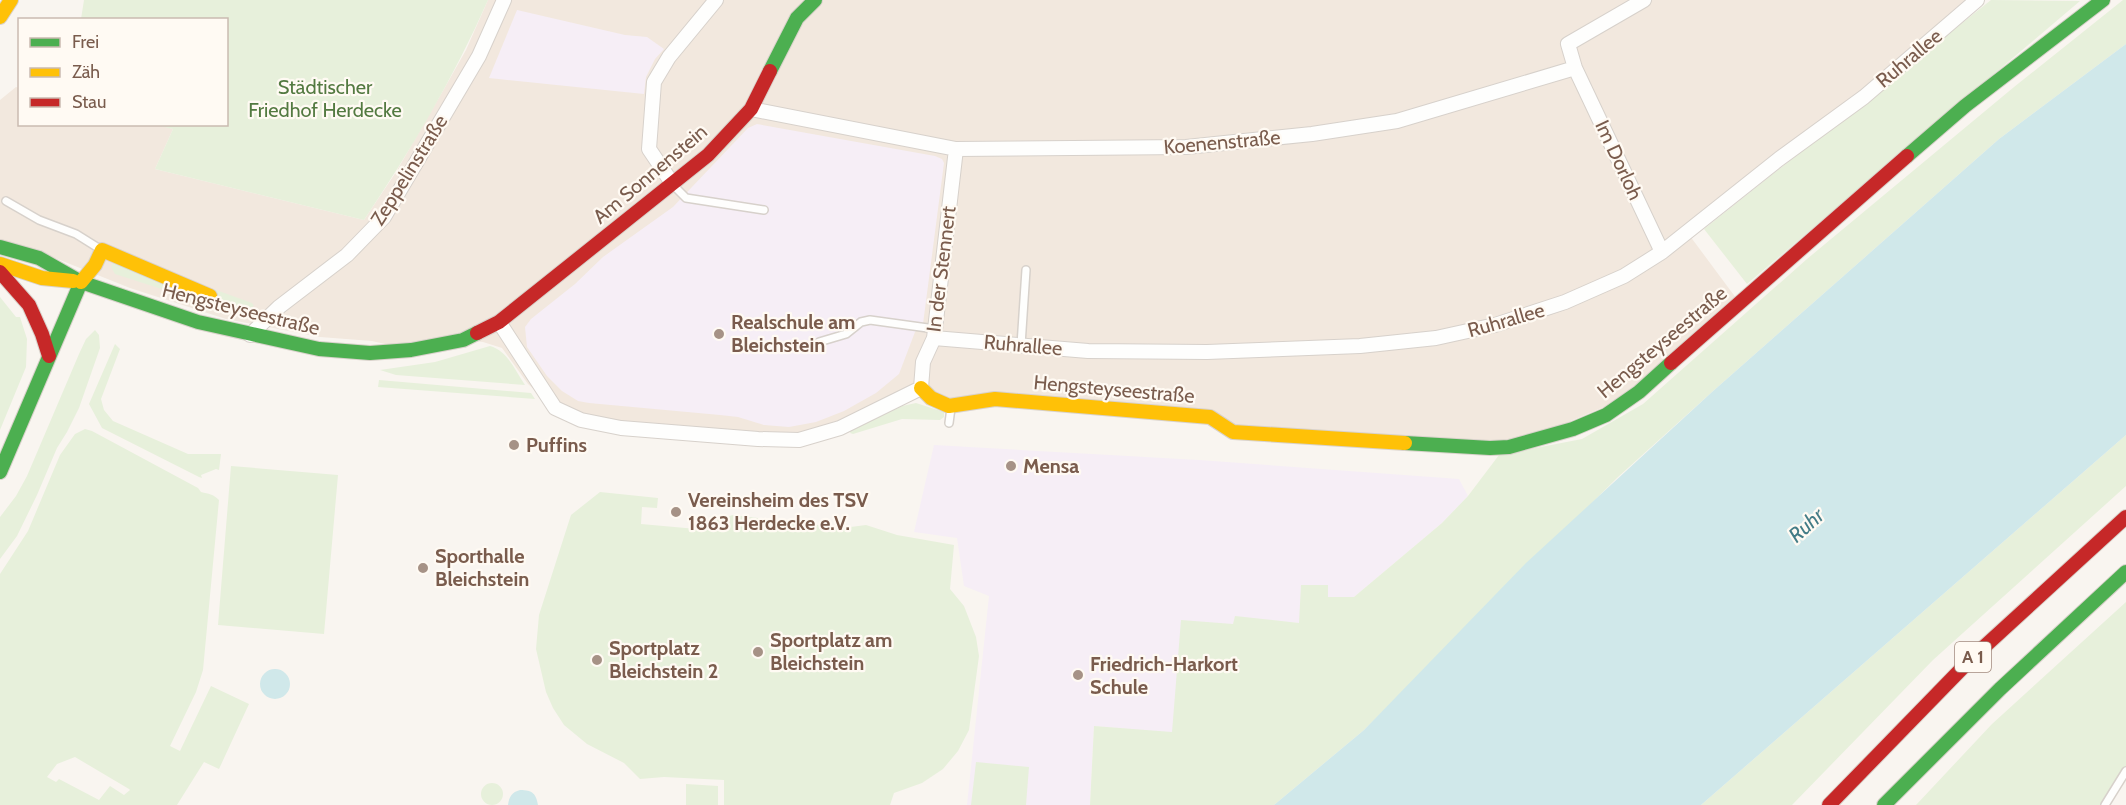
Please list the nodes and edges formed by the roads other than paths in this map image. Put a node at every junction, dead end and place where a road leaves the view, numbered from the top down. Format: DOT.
graph roads {
  1 [pos="11,0"];
  2 [pos="504,0"];
  3 [pos="716,0"];
  4 [pos="815,0"];
  5 [pos="1644,0"];
  6 [pos="1977,0"];
  7 [pos="2103,0"];
  8 [pos="0,17"];
  9 [pos="1575,68"];
  10 [pos="751,109"];
  11 [pos="956,149"];
  12 [pos="672,183"];
  13 [pos="6,201"];
  14 [pos="764,210"];
  15 [pos="0,247"];
  16 [pos="102,250"];
  17 [pos="1662,252"];
  18 [pos="0,264"];
  19 [pos="1026,270"];
  20 [pos="0,272"];
  21 [pos="81,282"];
  22 [pos="210,296"];
  23 [pos="499,322"];
  24 [pos="934,334"];
  25 [pos="250,335"];
  26 [pos="819,342"];
  27 [pos="1021,345"];
  28 [pos="49,356"];
  29 [pos="921,388"];
  30 [pos="951,406"];
  31 [pos="949,423"];
  32 [pos="0,472"];
  33 [pos="2126,517"];
  34 [pos="2126,572"];
  35 [pos="2126,771"];
  36 [pos="1829,805"];
  37 [pos="1884,805"];
  38 [pos="2105,805"];
  1 -- 8 [label="main road"];
  2 -- 25 [label="street, Zeppelinstraße"];
  3 -- 12 [label="street"];
  4 -- 10 [label="main road, Am Sonnenstein"];
  5 -- 9 [label="street"];
  6 -- 17 [label="street, Ruhrallee"];
  7 -- 30 [label="main road, Hengsteyseestraße"];
  9 -- 11 [label="street, Koenenstraße"];
  9 -- 17 [label="street, Im Dorloh"];
  10 -- 11 [label="street, Koenenstraße"];
  10 -- 12 [label="main road, Am Sonnenstein"];
  11 -- 24 [label="street, In der Stennert"];
  12 -- 14 [label="lane"];
  12 -- 23 [label="main road, Am Sonnenstein"];
  13 -- 16 [label="lane, Hengsteyseestraße"];
  15 -- 21 [label="main road, Hengsteyseestraße"];
  16 -- 21 [label="main road"];
  16 -- 22 [label="main road, Hengsteyseestraße"];
  17 -- 27 [label="street, Ruhrallee"];
  18 -- 21 [label="main road, Hengsteyseestraße"];
  19 -- 27 [label="lane"];
  20 -- 28 [label="main road"];
  21 -- 25 [label="main road, Hengsteyseestraße"];
  21 -- 28 [label="main road"];
  23 -- 25 [label="main road, Hengsteyseestraße"];
  23 -- 29 [label="street"];
  24 -- 26 [label="lane"];
  24 -- 27 [label="street, Ruhrallee"];
  24 -- 29 [label="street, In der Stennert"];
  28 -- 32 [label="main road"];
  29 -- 30 [label="main road"];
  30 -- 31 [label="lane"];
  33 -- 36 [label="main road, A 1"];
  34 -- 37 [label="main road, A 1"];
  35 -- 38 [label="lane"];
}
